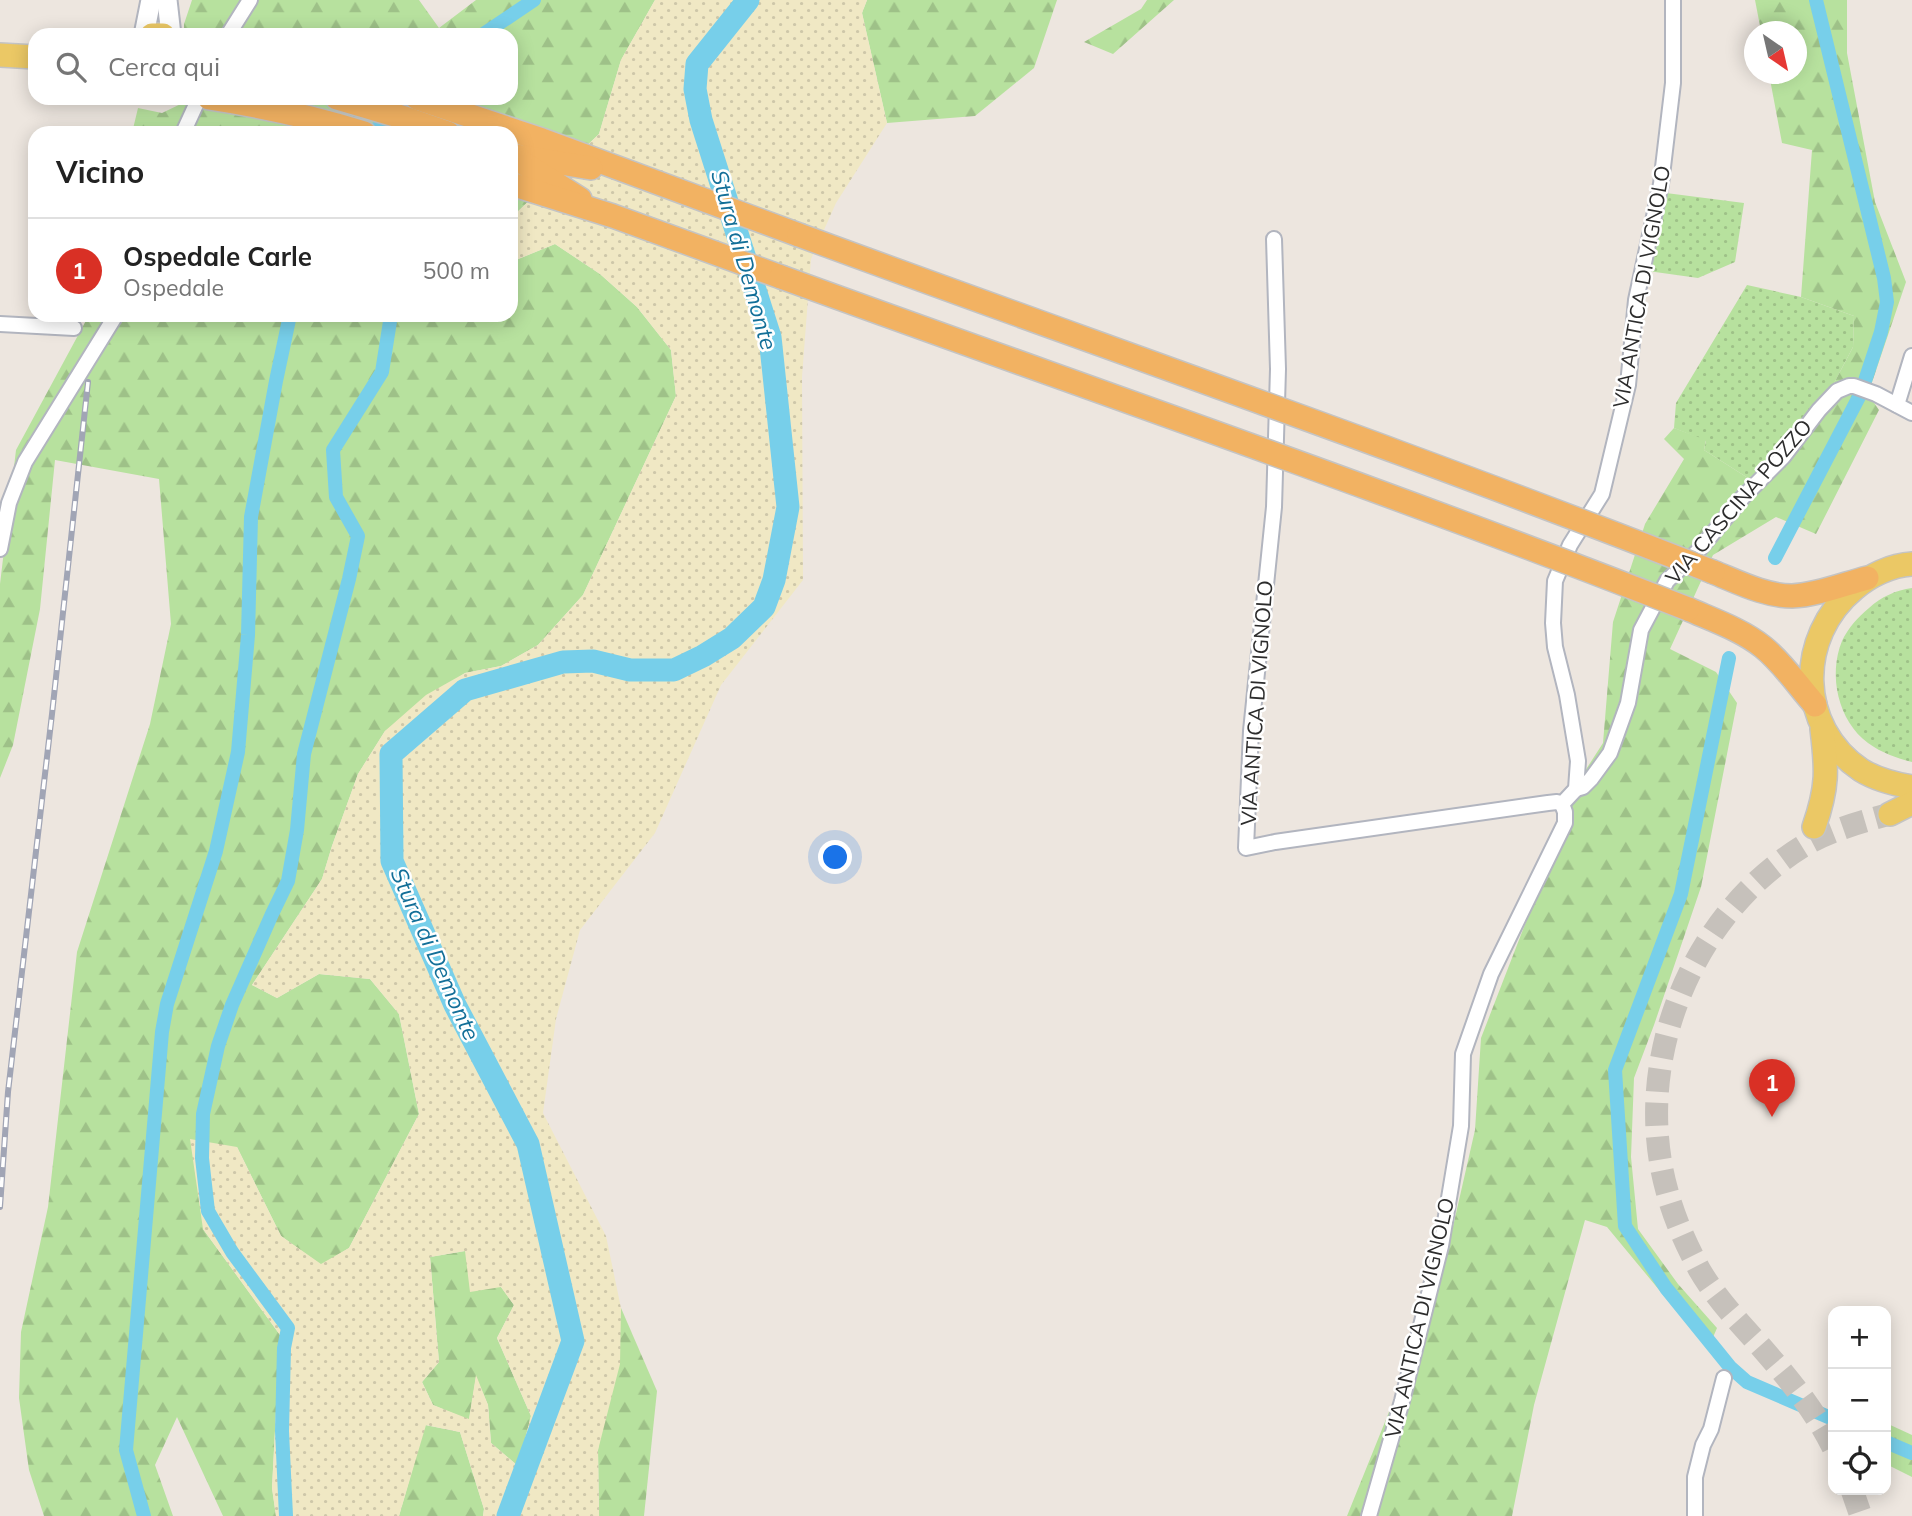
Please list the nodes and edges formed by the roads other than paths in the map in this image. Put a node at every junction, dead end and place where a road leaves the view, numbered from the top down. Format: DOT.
graph roads {
  1 [pos="151,0"];
  2 [pos="167,0"];
  3 [pos="250,0"];
  4 [pos="1673,0"];
  5 [pos="145,28"];
  6 [pos="170,28"];
  7 [pos="232,28"];
  8 [pos="0,55"];
  9 [pos="28,57"];
  10 [pos="196,105"];
  11 [pos="251,105"];
  12 [pos="361,105"];
  13 [pos="437,105"];
  14 [pos="186,126"];
  15 [pos="339,126"];
  16 [pos="428,126"];
  17 [pos="500,126"];
  18 [pos="518,132"];
  19 [pos="518,156"];
  20 [pos="518,159"];
  21 [pos="646,179"];
  22 [pos="518,186"];
  23 [pos="613,216"];
  24 [pos="1274,239"];
  25 [pos="112,322"];
  26 [pos="0,324"];
  27 [pos="74,328"];
  28 [pos="1912,356"];
  29 [pos="1897,405"];
  30 [pos="1912,413"];
  31 [pos="0,549"];
  32 [pos="1912,564"];
  33 [pos="1867,578"];
  34 [pos="1818,714"];
  35 [pos="1912,787"];
  36 [pos="1576,789"];
  37 [pos="1912,803"];
  38 [pos="1562,804"];
  39 [pos="1890,814"];
  40 [pos="1814,827"];
  41 [pos="1724,1378"];
  42 [pos="1369,1516"];
  43 [pos="1695,1516"];
  1 -- 5 [label="main road"];
  2 -- 6 [label="main road"];
  3 -- 7 [label="street"];
  4 -- 36 [label="street, VIA ANTICA DI VIGNOLO"];
  8 -- 9 [label="main road"];
  10 -- 14 [label="street"];
  11 -- 15 [label="highway"];
  12 -- 16 [label="highway"];
  13 -- 17 [label="highway"];
  18 -- 21 [label="highway"];
  19 -- 21 [label="highway"];
  20 -- 23 [label="highway"];
  21 -- 33 [label="highway, bridge"];
  22 -- 23 [label="highway"];
  23 -- 34 [label="highway, bridge"];
  24 -- 38 [label="street, VIA ANTICA DI VIGNOLO"];
  25 -- 31 [label="street"];
  26 -- 27 [label="street"];
  28 -- 29 [label="street"];
  29 -- 30 [label="street, VIA CASCINA POZZO"];
  29 -- 36 [label="street, VIA CASCINA POZZO"];
  32 -- 33 [label="main road"];
  33 -- 34 [label="main road"];
  34 -- 35 [label="main road"];
  34 -- 40 [label="main road"];
  36 -- 38 [label="street"];
  37 -- 39 [label="main road"];
  38 -- 42 [label="street, VIA ANTICA DI VIGNOLO"];
  41 -- 43 [label="street"];
}
